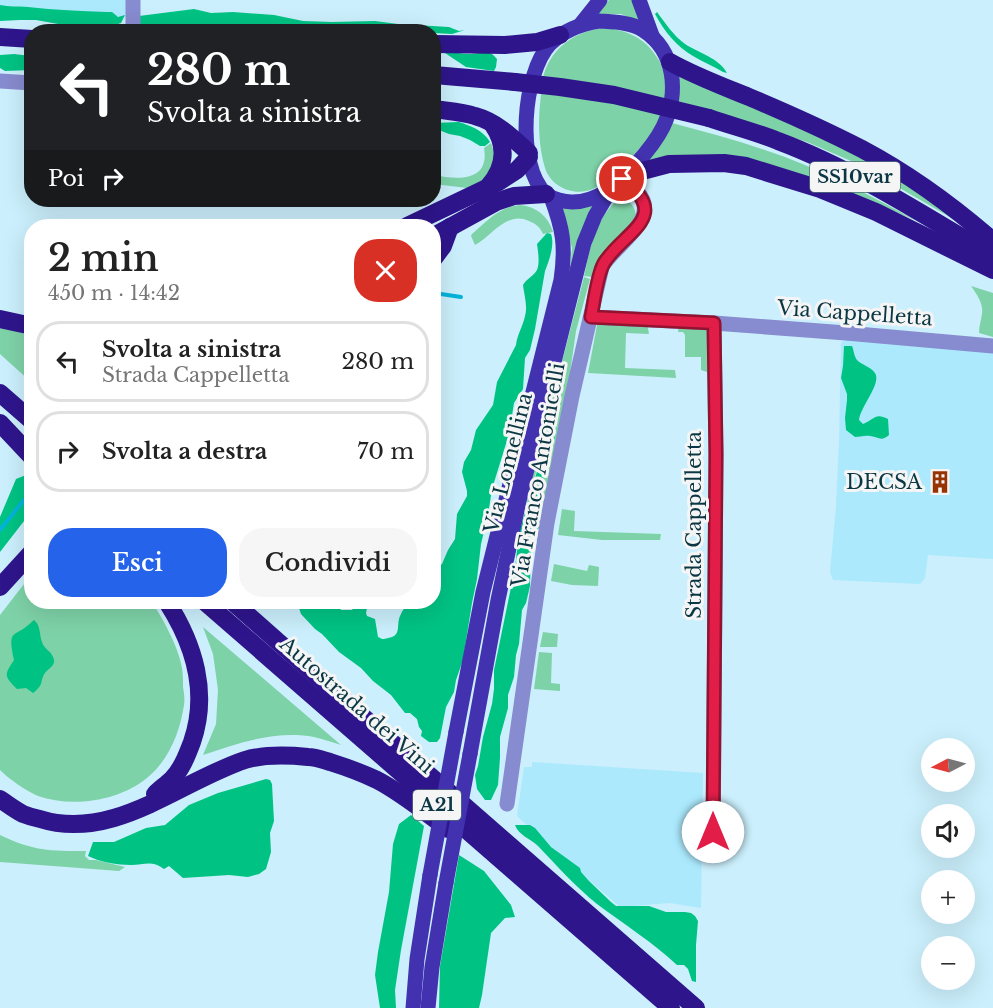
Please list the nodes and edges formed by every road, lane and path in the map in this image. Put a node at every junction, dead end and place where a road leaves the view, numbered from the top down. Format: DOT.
graph roads {
  1 [pos="133,0"];
  2 [pos="600,0"];
  3 [pos="639,0"];
  4 [pos="133,24"];
  5 [pos="581,24"];
  6 [pos="560,35"];
  7 [pos="0,36"];
  8 [pos="24,38"];
  9 [pos="654,40"];
  10 [pos="441,44"];
  11 [pos="670,62"];
  12 [pos="441,76"];
  13 [pos="0,81"];
  14 [pos="24,82"];
  15 [pos="441,110"];
  16 [pos="487,120"];
  17 [pos="529,155"];
  18 [pos="620,181"];
  19 [pos="476,194"];
  20 [pos="549,195"];
  21 [pos="422,219"];
  22 [pos="450,227"];
  23 [pos="441,232"];
  24 [pos="993,241"];
  25 [pos="441,249"];
  26 [pos="993,256"];
  27 [pos="993,270"];
  28 [pos="591,317"];
  29 [pos="0,319"];
  30 [pos="714,323"];
  31 [pos="24,324"];
  32 [pos="993,346"];
  33 [pos="0,393"];
  34 [pos="0,413"];
  35 [pos="24,414"];
  36 [pos="0,423"];
  37 [pos="24,435"];
  38 [pos="24,448"];
  39 [pos="24,561"];
  40 [pos="0,587"];
  41 [pos="172,609"];
  42 [pos="213,609"];
  43 [pos="241,609"];
  44 [pos="258,609"];
  45 [pos="397,747"];
  46 [pos="0,799"];
  47 [pos="507,804"];
  48 [pos="127,815"];
  49 [pos="713,850"];
  50 [pos="536,892"];
  51 [pos="412,1008"];
  52 [pos="428,1008"];
  53 [pos="671,1008"];
  54 [pos="696,1008"];
  1 -- 4 [label="street"];
  2 -- 5 [label="main road"];
  3 -- 9 [label="main road"];
  5 -- 6 [label="main road"];
  5 -- 9 [label="main road"];
  6 -- 10 [label="highway"];
  6 -- 17 [label="main road"];
  7 -- 8 [label="highway"];
  9 -- 11 [label="main road"];
  11 -- 18 [label="main road"];
  11 -- 24 [label="highway"];
  12 -- 26 [label="highway, SS10var, bridge"];
  13 -- 14 [label="street"];
  15 -- 16 [label="highway"];
  16 -- 17 [label="highway"];
  16 -- 19 [label="highway"];
  17 -- 19 [label="highway"];
  17 -- 20 [label="main road"];
  18 -- 20 [label="main road"];
  18 -- 27 [label="highway"];
  18 -- 28 [label="street, Via Franco Antonicelli"];
  18 -- 52 [label="main road, Via Lomellina, bridge"];
  19 -- 21 [label="highway"];
  20 -- 22 [label="highway"];
  20 -- 51 [label="main road, Via Lomellina, bridge"];
  22 -- 23 [label="highway"];
  22 -- 25 [label="highway"];
  28 -- 30 [label="street"];
  28 -- 47 [label="street, Via Franco Antonicelli"];
  29 -- 31 [label="highway"];
  30 -- 32 [label="street, Via Cappelletta"];
  30 -- 49 [label="street, Strada Cappelletta"];
  33 -- 35 [label="highway"];
  34 -- 37 [label="highway"];
  36 -- 38 [label="highway"];
  39 -- 40 [label="highway"];
  41 -- 48 [label="highway"];
  42 -- 50 [label="highway, Autostrada dei Vini / A21"];
  43 -- 45 [label="highway, Autostrada dei Vini / A21"];
  44 -- 45 [label="highway"];
  45 -- 54 [label="highway, Autostrada dei Vini / A21"];
  46 -- 48 [label="highway"];
  48 -- 50 [label="highway"];
  50 -- 53 [label="highway, Autostrada dei Vini / A21"];
}
